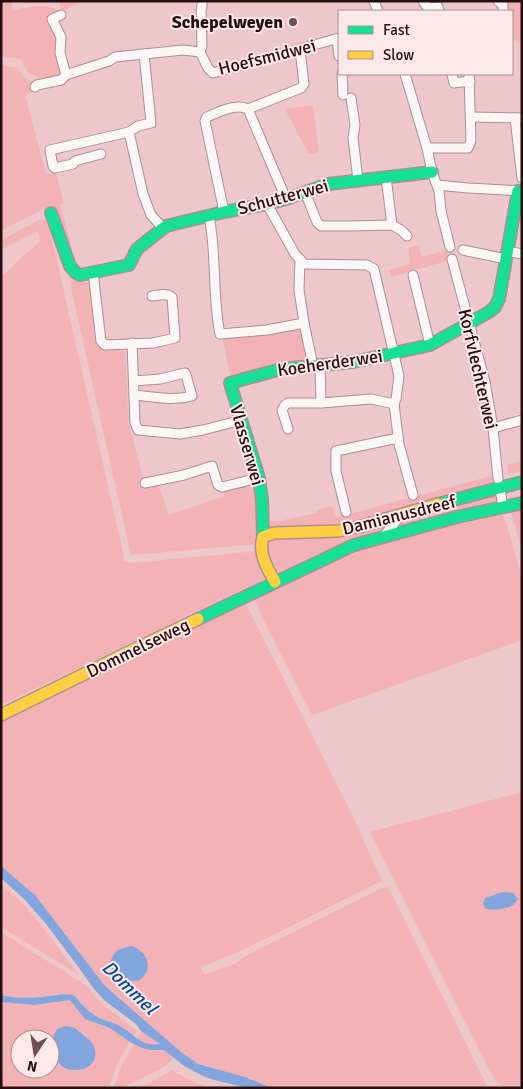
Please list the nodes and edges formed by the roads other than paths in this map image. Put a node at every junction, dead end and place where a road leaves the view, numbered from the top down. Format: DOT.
graph roads {
  1 [pos="202,1"];
  2 [pos="422,1"];
  3 [pos="439,10"];
  4 [pos="61,15"];
  5 [pos="338,39"];
  6 [pos="300,50"];
  7 [pos="200,52"];
  8 [pos="144,54"];
  9 [pos="342,75"];
  10 [pos="405,75"];
  11 [pos="452,75"];
  12 [pos="66,76"];
  13 [pos="469,77"];
  14 [pos="35,87"];
  15 [pos="248,109"];
  16 [pos="471,117"];
  17 [pos="518,118"];
  18 [pos="129,132"];
  19 [pos="427,148"];
  20 [pos="101,154"];
  21 [pos="432,172"];
  22 [pos="386,177"];
  23 [pos="522,178"];
  24 [pos="358,180"];
  25 [pos="437,185"];
  26 [pos="520,191"];
  27 [pos="305,192"];
  28 [pos="286,199"];
  29 [pos="267,204"];
  30 [pos="224,212"];
  31 [pos="51,213"];
  32 [pos="209,216"];
  33 [pos="392,225"];
  34 [pos="163,228"];
  35 [pos="407,236"];
  36 [pos="450,247"];
  37 [pos="463,250"];
  38 [pos="522,254"];
  39 [pos="507,255"];
  40 [pos="300,259"];
  41 [pos="452,259"];
  42 [pos="93,272"];
  43 [pos="413,275"];
  44 [pos="152,296"];
  45 [pos="304,323"];
  46 [pos="469,324"];
  47 [pos="132,344"];
  48 [pos="430,345"];
  49 [pos="394,354"];
  50 [pos="316,366"];
  51 [pos="134,381"];
  52 [pos="230,383"];
  53 [pos="134,395"];
  54 [pos="321,403"];
  55 [pos="394,404"];
  56 [pos="242,420"];
  57 [pos="522,420"];
  58 [pos="493,428"];
  59 [pos="288,429"];
  60 [pos="398,438"];
  61 [pos="259,478"];
  62 [pos="522,482"];
  63 [pos="145,483"];
  64 [pos="499,484"];
  65 [pos="413,496"];
  66 [pos="522,503"];
  67 [pos="503,507"];
  68 [pos="346,512"];
  69 [pos="402,514"];
  70 [pos="263,537"];
  71 [pos="383,537"];
  72 [pos="275,582"];
  73 [pos="1,715"];
  1 -- 7 [label="street"];
  2 -- 3 [label="street"];
  4 -- 12 [label="street"];
  5 -- 6 [label="street, Hoefsmidwei"];
  6 -- 7 [label="street, Hoefsmidwei"];
  6 -- 15 [label="street"];
  7 -- 8 [label="street, Hoefsmidwei"];
  8 -- 12 [label="street, Hoefsmidwei"];
  8 -- 18 [label="street"];
  9 -- 24 [label="street"];
  10 -- 19 [label="street"];
  11 -- 13 [label="street"];
  12 -- 14 [label="street, Hoefsmidwei"];
  13 -- 16 [label="street"];
  15 -- 28 [label="street"];
  15 -- 30 [label="street"];
  16 -- 17 [label="street"];
  16 -- 19 [label="street"];
  17 -- 23 [label="street"];
  18 -- 20 [label="street"];
  18 -- 34 [label="street"];
  19 -- 21 [label="street"];
  21 -- 22 [label="street, Schutterwei"];
  21 -- 25 [label="street"];
  22 -- 24 [label="street, Schutterwei"];
  22 -- 33 [label="street"];
  24 -- 27 [label="street, Schutterwei"];
  25 -- 26 [label="street"];
  25 -- 36 [label="street"];
  26 -- 39 [label="street, Koeherderwei"];
  27 -- 28 [label="street, Schutterwei"];
  27 -- 33 [label="street"];
  28 -- 29 [label="street, Schutterwei"];
  29 -- 30 [label="street, Schutterwei"];
  29 -- 40 [label="street"];
  30 -- 32 [label="street, Schutterwei"];
  31 -- 42 [label="street"];
  32 -- 34 [label="street, Schutterwei"];
  32 -- 45 [label="street"];
  33 -- 35 [label="street"];
  34 -- 42 [label="street"];
  37 -- 39 [label="street"];
  38 -- 39 [label="street"];
  39 -- 46 [label="street, Koeherderwei"];
  40 -- 45 [label="street"];
  40 -- 49 [label="street"];
  41 -- 46 [label="street, Korfvlechterwei"];
  42 -- 47 [label="street"];
  43 -- 48 [label="street"];
  44 -- 47 [label="street"];
  45 -- 50 [label="street"];
  46 -- 48 [label="street, Koeherderwei"];
  46 -- 58 [label="street, Korfvlechterwei"];
  47 -- 51 [label="street"];
  48 -- 49 [label="street, Koeherderwei"];
  49 -- 50 [label="street, Koeherderwei"];
  49 -- 55 [label="street"];
  50 -- 52 [label="street, Koeherderwei"];
  50 -- 54 [label="street"];
  51 -- 53 [label="street"];
  51 -- 53 [label="street"];
  52 -- 56 [label="street, Vlasserwei"];
  53 -- 56 [label="street"];
  54 -- 55 [label="street"];
  54 -- 59 [label="street"];
  55 -- 60 [label="street"];
  56 -- 61 [label="street, Vlasserwei"];
  57 -- 58 [label="street"];
  58 -- 64 [label="street, Korfvlechterwei"];
  60 -- 65 [label="street"];
  60 -- 68 [label="street"];
  61 -- 63 [label="street"];
  61 -- 70 [label="street, Vlasserwei"];
  62 -- 64 [label="street, Damianusdreef"];
  64 -- 67 [label="street, Korfvlechterwei"];
  64 -- 69 [label="street, Damianusdreef"];
  66 -- 67 [label="street, Dommelseweg"];
  67 -- 71 [label="street, Dommelseweg"];
  69 -- 70 [label="street, Damianusdreef"];
  69 -- 71 [label="street"];
  70 -- 72 [label="street"];
  71 -- 72 [label="street, Dommelseweg"];
  72 -- 73 [label="street, Dommelseweg"];
}
